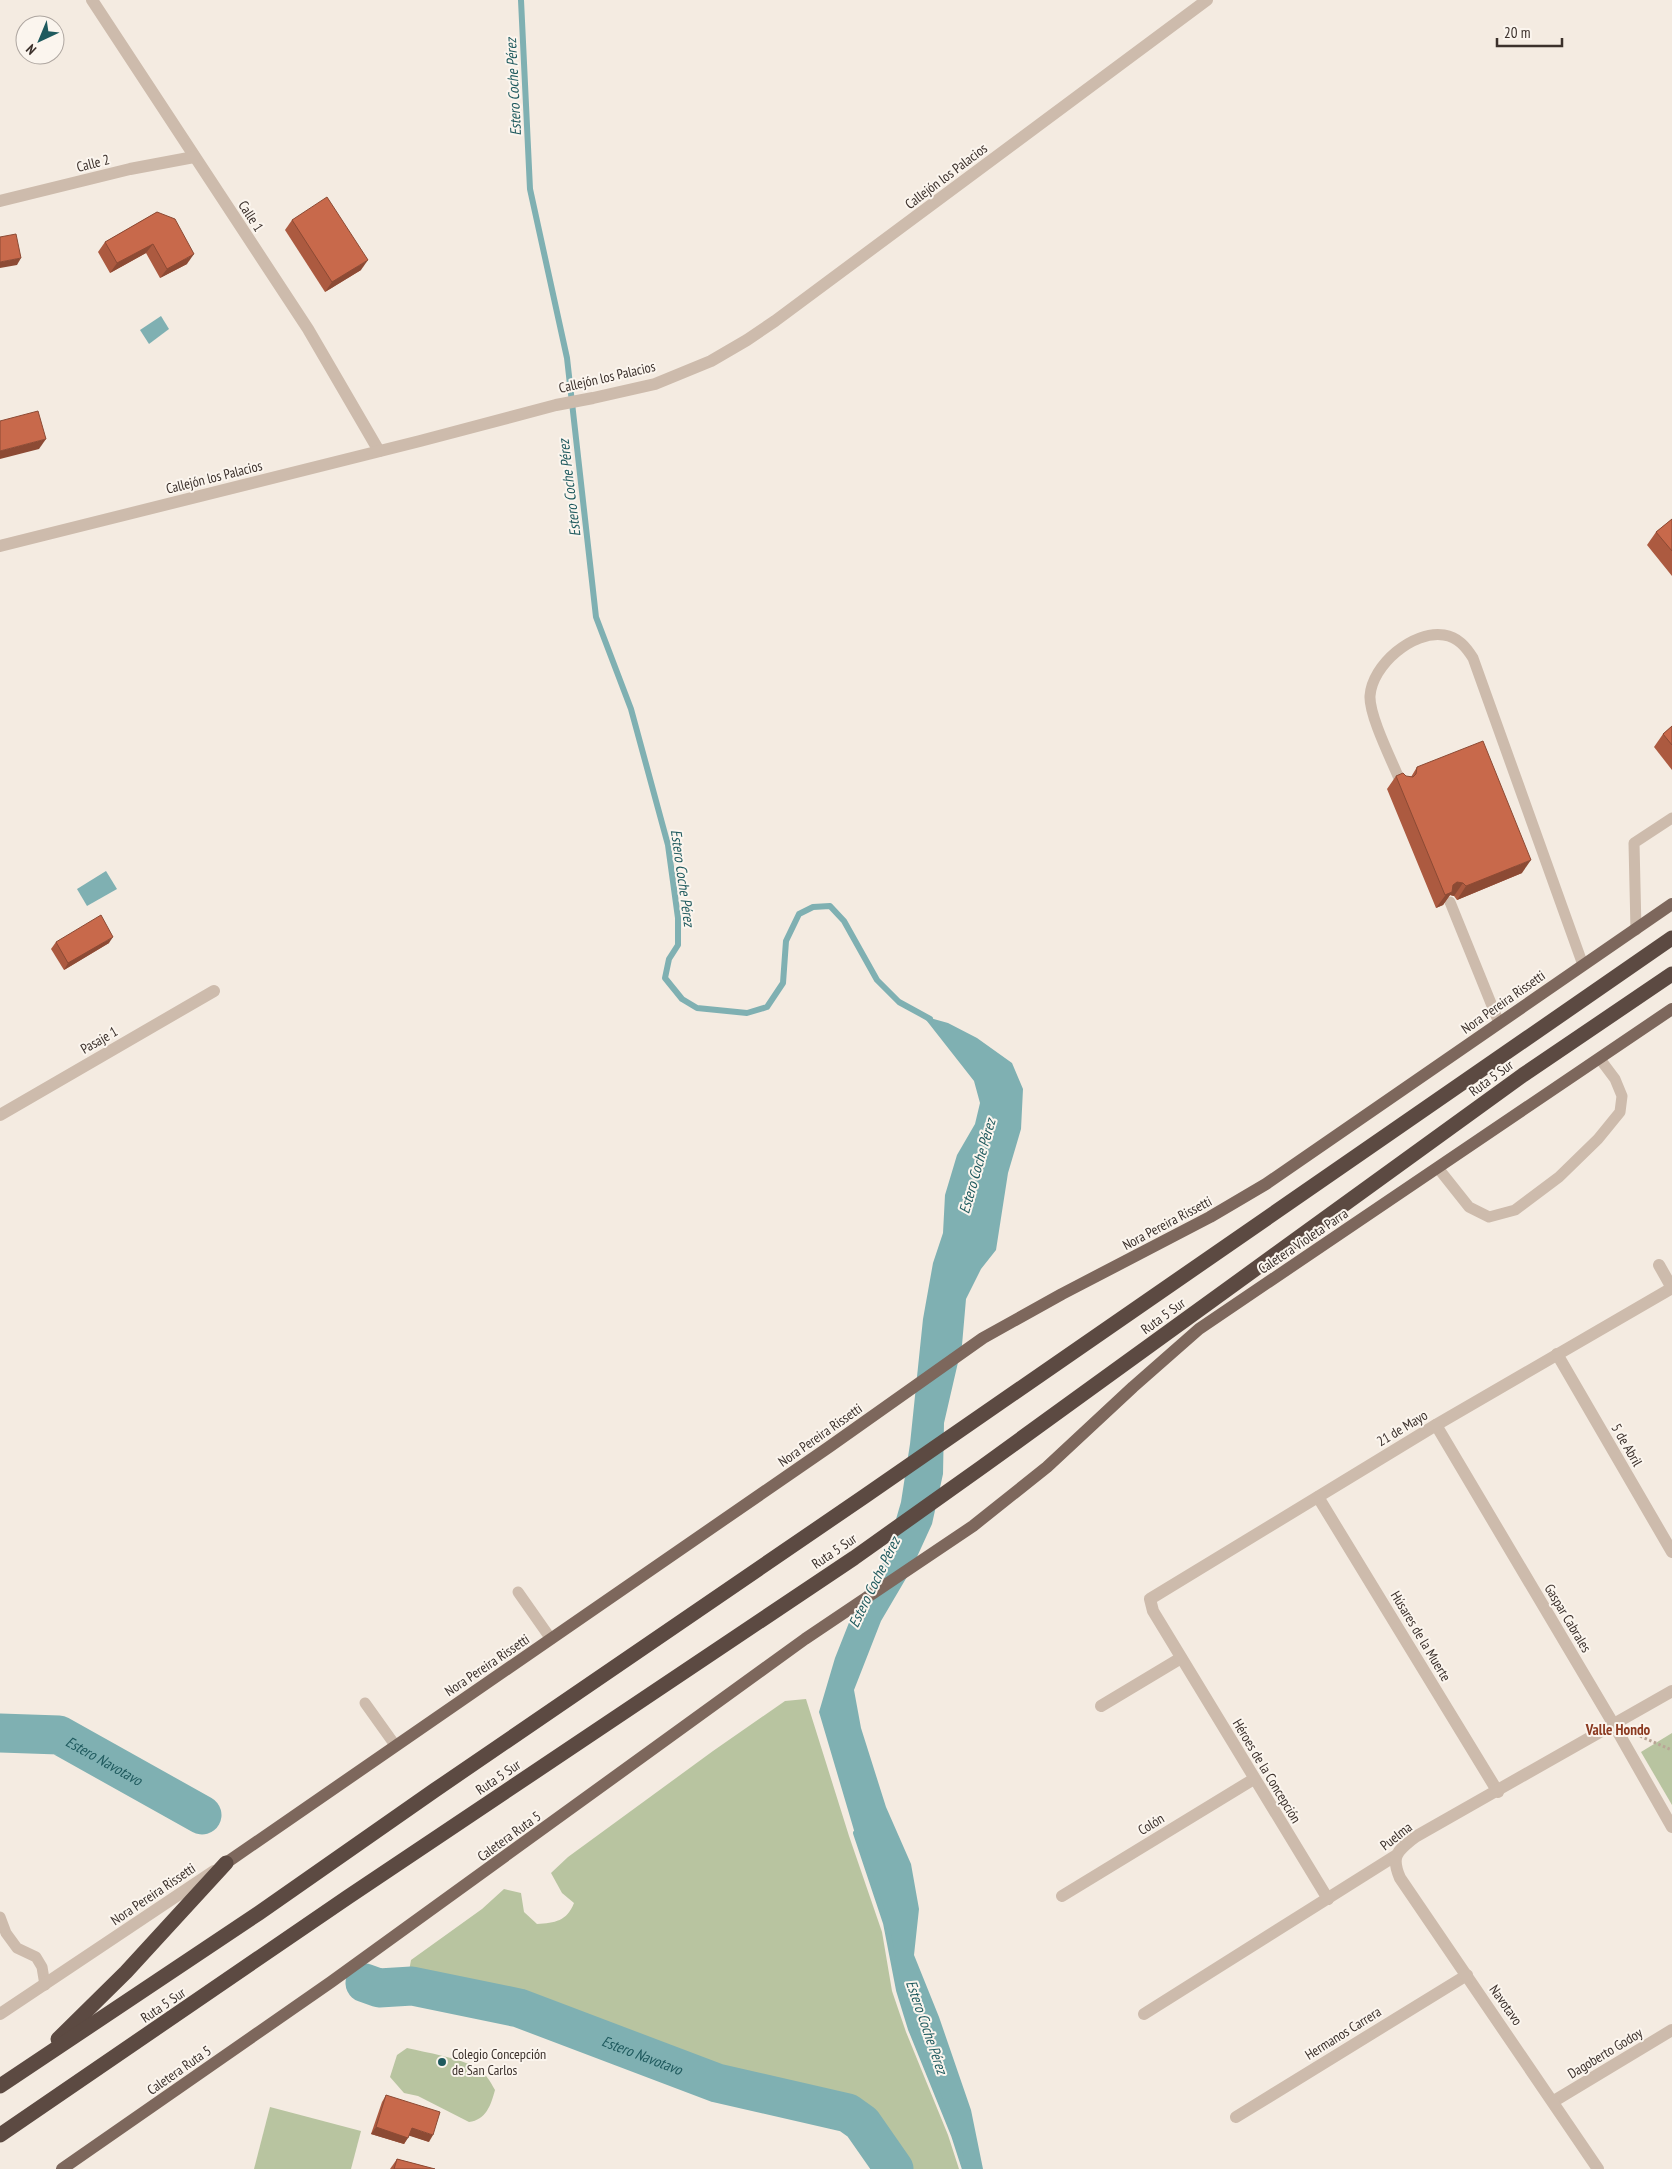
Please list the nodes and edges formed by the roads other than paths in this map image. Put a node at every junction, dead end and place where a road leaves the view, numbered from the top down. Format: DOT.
graph roads {
  1 [pos="92,0"];
  2 [pos="1207,0"];
  3 [pos="194,157"];
  4 [pos="0,201"];
  5 [pos="380,451"];
  6 [pos="0,546"];
  7 [pos="1401,783"];
  8 [pos="1672,818"];
  9 [pos="1450,902"];
  10 [pos="1672,904"];
  11 [pos="1636,930"];
  12 [pos="1672,938"];
  13 [pos="1583,965"];
  14 [pos="1672,974"];
  15 [pos="214,991"];
  16 [pos="1672,1009"];
  17 [pos="1499,1023"];
  18 [pos="1600,1059"];
  19 [pos="0,1115"];
  20 [pos="1438,1168"];
  21 [pos="1659,1265"];
  22 [pos="1672,1288"];
  23 [pos="1557,1354"];
  24 [pos="1436,1425"];
  25 [pos="1318,1497"];
  26 [pos="973,1526"];
  27 [pos="1672,1552"];
  28 [pos="518,1592"];
  29 [pos="1150,1599"];
  30 [pos="551,1639"];
  31 [pos="1181,1658"];
  32 [pos="1672,1691"];
  33 [pos="365,1703"];
  34 [pos="1101,1706"];
  35 [pos="1614,1725"];
  36 [pos="396,1746"];
  37 [pos="1254,1778"];
  38 [pos="1498,1792"];
  39 [pos="1672,1827"];
  40 [pos="1395,1856"];
  41 [pos="226,1863"];
  42 [pos="1062,1896"];
  43 [pos="1328,1899"];
  44 [pos="0,1916"];
  45 [pos="1467,1975"];
  46 [pos="45,1985"];
  47 [pos="0,2014"];
  48 [pos="1144,2014"];
  49 [pos="1672,2030"];
  50 [pos="20,2073"];
  51 [pos="0,2086"];
  52 [pos="1554,2101"];
  53 [pos="1236,2117"];
  54 [pos="0,2135"];
  55 [pos="62,2169"];
  56 [pos="1598,2169"];
  1 -- 3 [label="street, Calle 1"];
  2 -- 5 [label="street, Callejón los Palacios"];
  3 -- 4 [label="street, Calle 2"];
  3 -- 5 [label="street, Calle 1"];
  5 -- 6 [label="street, Callejón los Palacios"];
  7 -- 13 [label="lane"];
  8 -- 11 [label="lane"];
  9 -- 17 [label="lane"];
  10 -- 11 [label="main road, Nora Pereira Rissetti"];
  11 -- 13 [label="main road, Nora Pereira Rissetti"];
  12 -- 50 [label="highway, Ruta 5 Sur"];
  13 -- 17 [label="main road, Nora Pereira Rissetti"];
  14 -- 54 [label="highway, Ruta 5 Sur"];
  15 -- 19 [label="street, Pasaje 1"];
  16 -- 18 [label="main road, Caletera Violeta Parra"];
  17 -- 30 [label="main road, Nora Pereira Rissetti"];
  18 -- 20 [label="main road, Caletera Violeta Parra"];
  18 -- 20 [label="lane"];
  20 -- 26 [label="main road, Caletera Violeta Parra"];
  21 -- 22 [label="street"];
  22 -- 23 [label="street, 21 de Mayo"];
  23 -- 24 [label="street, 21 de Mayo"];
  23 -- 27 [label="street, 5 de Abril"];
  24 -- 25 [label="street, 21 de Mayo"];
  24 -- 35 [label="street, Gaspar Cabrales"];
  25 -- 29 [label="street, 21 de Mayo"];
  25 -- 38 [label="street, Húsares de la Muerte"];
  26 -- 55 [label="main road, Caletera Ruta 5"];
  28 -- 30 [label="lane"];
  29 -- 31 [label="street, Héroes de la Concepción"];
  30 -- 36 [label="main road, Nora Pereira Rissetti"];
  31 -- 34 [label="street"];
  31 -- 37 [label="street, Héroes de la Concepción"];
  32 -- 35 [label="street, Puelma"];
  33 -- 36 [label="lane"];
  35 -- 38 [label="street, Puelma"];
  35 -- 39 [label="street, Gaspar Cabrales"];
  36 -- 41 [label="main road, Nora Pereira Rissetti"];
  37 -- 42 [label="street, Colón"];
  37 -- 43 [label="street, Héroes de la Concepción"];
  38 -- 40 [label="street, Puelma"];
  40 -- 43 [label="street, Puelma"];
  40 -- 45 [label="street, Navotavo"];
  41 -- 46 [label="street, Nora Pereira Rissetti"];
  41 -- 50 [label="highway"];
  43 -- 48 [label="street, Puelma"];
  44 -- 46 [label="lane"];
  45 -- 52 [label="street, Navotavo"];
  45 -- 53 [label="street, Hermanos Carrera"];
  46 -- 47 [label="street, Nora Pereira Rissetti"];
  49 -- 52 [label="street, Dagoberto Godoy"];
  50 -- 51 [label="highway, Ruta 5 Sur"];
  52 -- 56 [label="street, Navotavo"];
}
